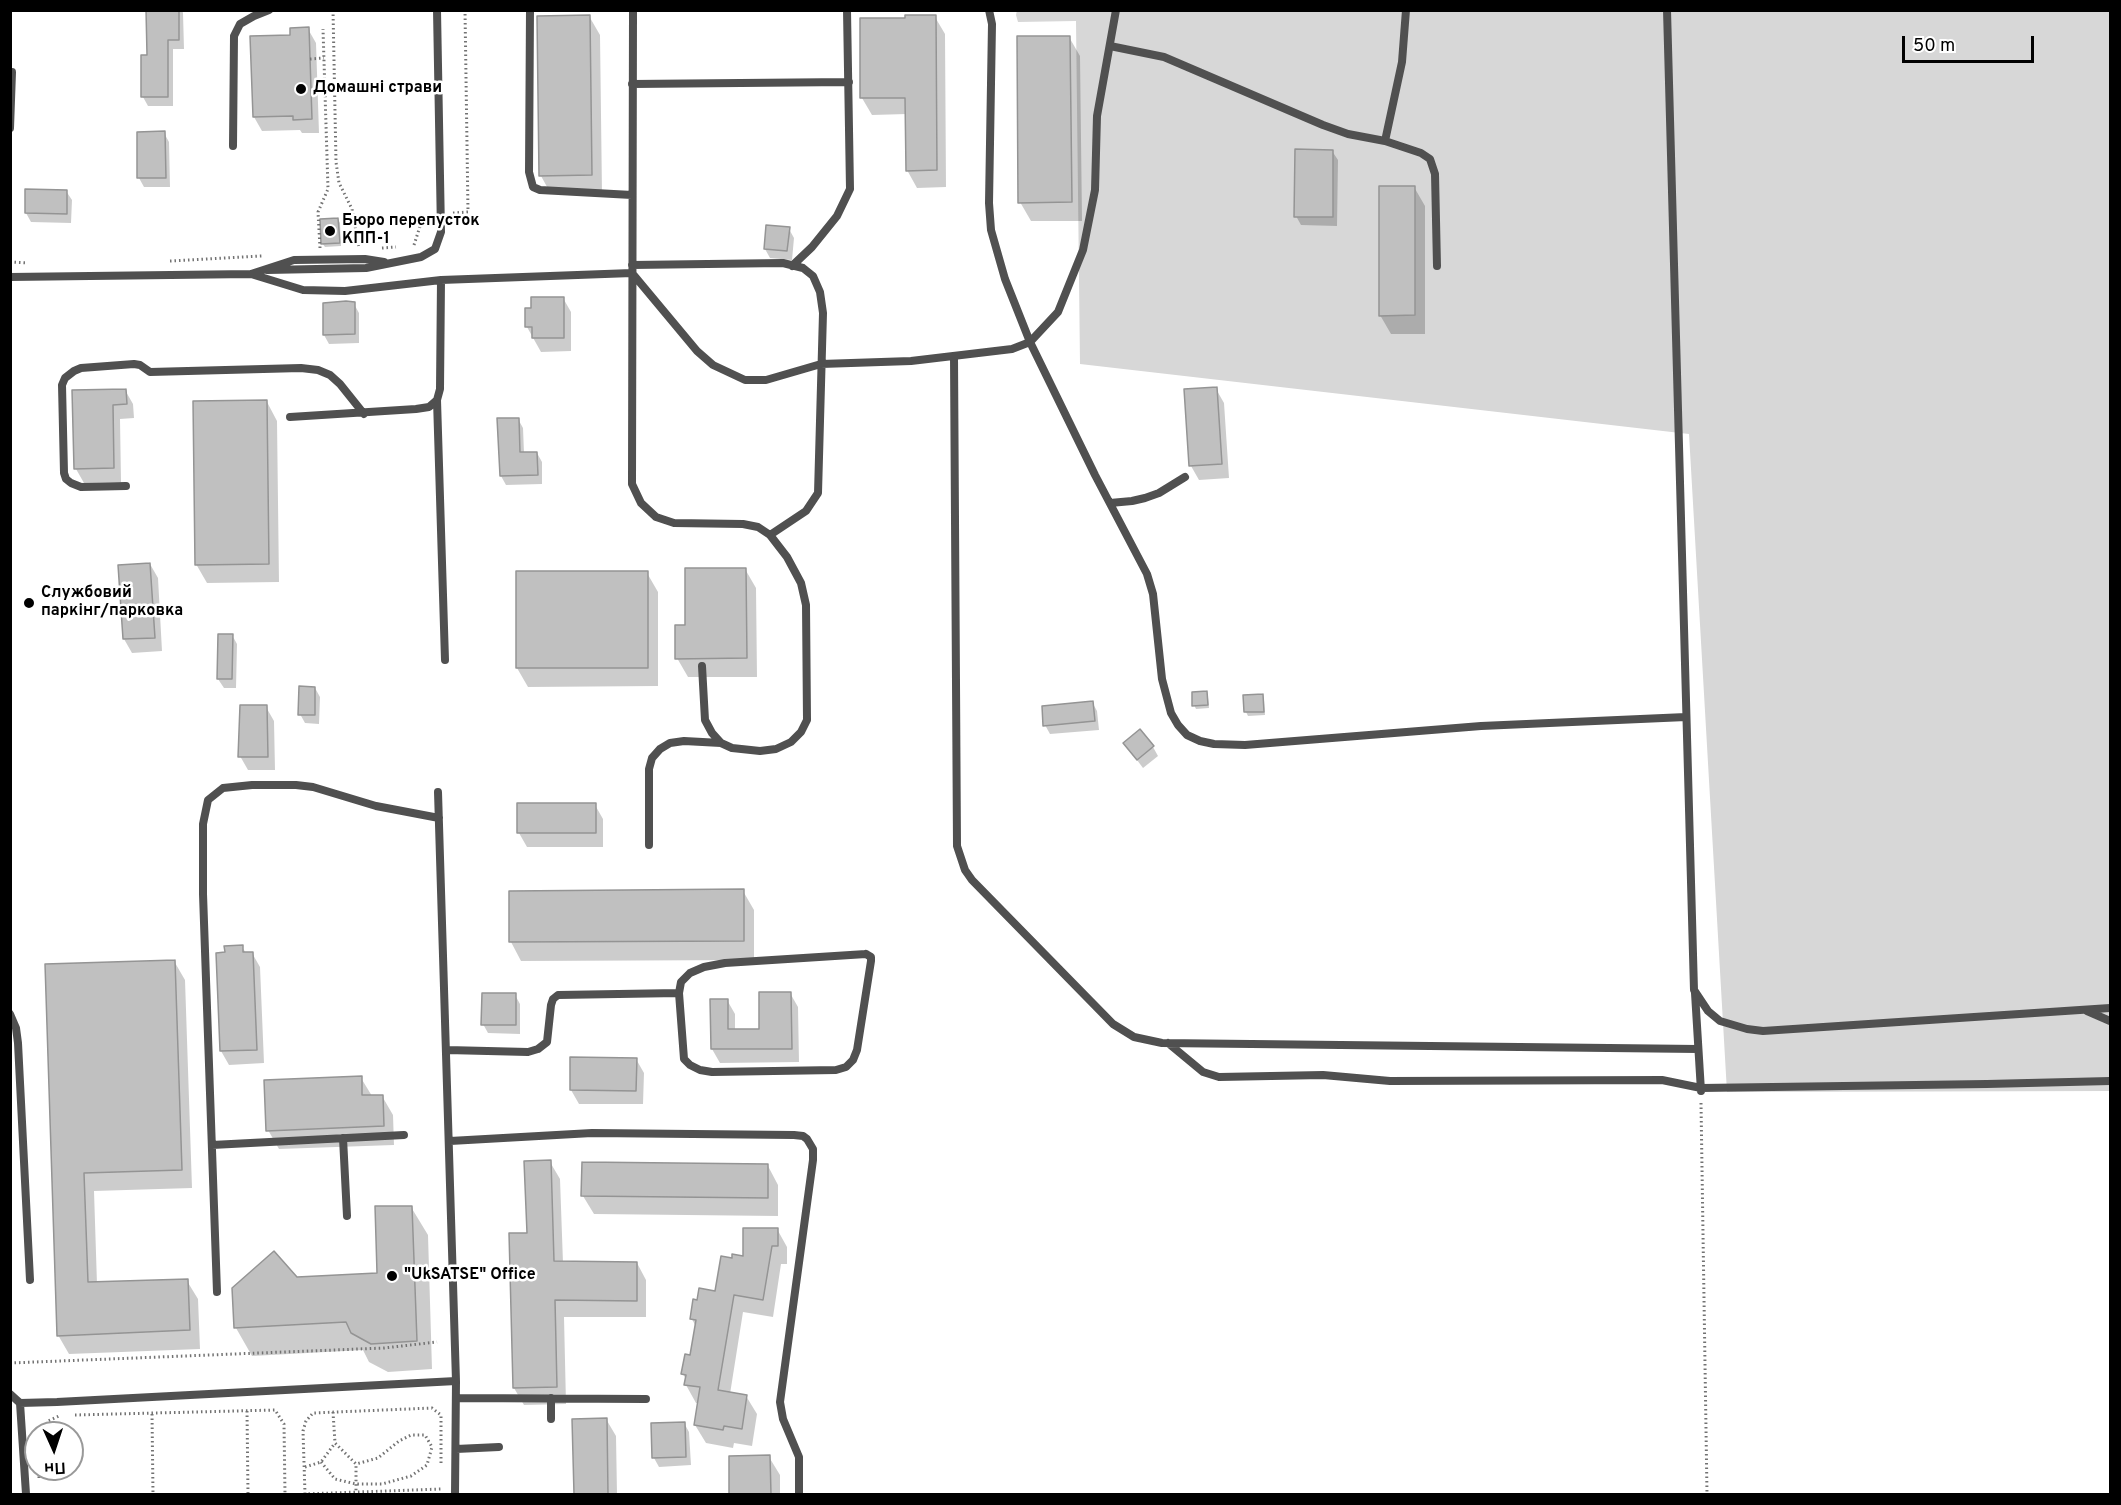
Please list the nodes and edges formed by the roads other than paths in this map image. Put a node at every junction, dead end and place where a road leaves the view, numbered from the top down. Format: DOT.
graph roads {
  1 [pos="269,10"];
  2 [pos="436,10"];
  3 [pos="530,10"];
  4 [pos="633,10"];
  5 [pos="848,10"];
  6 [pos="989,10"];
  7 [pos="1116,10"];
  8 [pos="1406,10"];
  9 [pos="1667,10"];
  10 [pos="1110,45"];
  11 [pos="12,72"];
  12 [pos="849,82"];
  13 [pos="632,84"];
  14 [pos="10,128"];
  15 [pos="1385,141"];
  16 [pos="233,146"];
  17 [pos="632,195"];
  18 [pos="792,266"];
  19 [pos="1437,266"];
  20 [pos="632,269"];
  21 [pos="250,274"];
  22 [pos="10,277"];
  23 [pos="441,280"];
  24 [pos="1029,342"];
  25 [pos="954,356"];
  26 [pos="821,364"];
  27 [pos="437,400"];
  28 [pos="364,414"];
  29 [pos="290,417"];
  30 [pos="1185,477"];
  31 [pos="126,486"];
  32 [pos="1110,503"];
  33 [pos="770,535"];
  34 [pos="445,660"];
  35 [pos="702,666"];
  36 [pos="1686,717"];
  37 [pos="721,743"];
  38 [pos="438,792"];
  39 [pos="439,819"];
  40 [pos="649,845"];
  41 [pos="1694,990"];
  42 [pos="679,993"];
  43 [pos="2110,1008"];
  44 [pos="2083,1010"];
  45 [pos="10,1014"];
  46 [pos="2110,1021"];
  47 [pos="1168,1043"];
  48 [pos="1698,1049"];
  49 [pos="447,1050"];
  50 [pos="2110,1081"];
  51 [pos="1701,1090"];
  52 [pos="404,1135"];
  53 [pos="343,1138"];
  54 [pos="450,1141"];
  55 [pos="212,1145"];
  56 [pos="347,1216"];
  57 [pos="30,1280"];
  58 [pos="217,1293"];
  59 [pos="456,1381"];
  60 [pos="10,1394"];
  61 [pos="456,1398"];
  62 [pos="551,1398"];
  63 [pos="646,1399"];
  64 [pos="20,1403"];
  65 [pos="551,1419"];
  66 [pos="499,1447"];
  67 [pos="456,1449"];
  68 [pos="26,1494"];
  69 [pos="455,1494"];
  70 [pos="799,1494"];
  1 -- 16 [label="lane"];
  2 -- 21 [label="lane"];
  3 -- 17 [label="lane"];
  4 -- 13 [label="lane"];
  5 -- 12 [label="lane"];
  6 -- 24 [label="lane"];
  7 -- 10 [label="lane"];
  8 -- 15 [label="lane"];
  9 -- 36 [label="lane"];
  10 -- 15 [label="lane"];
  10 -- 24 [label="lane"];
  11 -- 14 [label="lane"];
  12 -- 13 [label="lane"];
  12 -- 18 [label="lane"];
  13 -- 17 [label="lane"];
  15 -- 19 [label="lane"];
  17 -- 20 [label="lane"];
  18 -- 20 [label="lane"];
  18 -- 26 [label="lane"];
  20 -- 23 [label="lane"];
  20 -- 26 [label="lane"];
  20 -- 33 [label="lane"];
  21 -- 22 [label="lane"];
  21 -- 23 [label="lane"];
  23 -- 27 [label="lane"];
  24 -- 25 [label="lane"];
  24 -- 32 [label="lane"];
  25 -- 26 [label="lane"];
  25 -- 47 [label="lane"];
  26 -- 33 [label="lane"];
  27 -- 28 [label="lane"];
  27 -- 34 [label="lane"];
  28 -- 29 [label="lane"];
  28 -- 31 [label="lane"];
  30 -- 32 [label="lane"];
  32 -- 36 [label="lane"];
  33 -- 37 [label="lane"];
  35 -- 37 [label="lane"];
  36 -- 41 [label="lane"];
  37 -- 40 [label="lane"];
  38 -- 39 [label="lane"];
  39 -- 49 [label="lane"];
  39 -- 55 [label="lane"];
  41 -- 44 [label="lane"];
  41 -- 48 [label="lane"];
  42 -- 42 [label="lane"];
  42 -- 49 [label="lane"];
  43 -- 44 [label="lane"];
  44 -- 46 [label="lane"];
  45 -- 57 [label="lane"];
  47 -- 48 [label="lane"];
  47 -- 51 [label="lane"];
  48 -- 51 [label="lane"];
  49 -- 54 [label="lane"];
  50 -- 51 [label="lane"];
  52 -- 53 [label="lane"];
  53 -- 55 [label="lane"];
  53 -- 56 [label="lane"];
  54 -- 59 [label="lane"];
  54 -- 70 [label="lane"];
  55 -- 58 [label="lane"];
  59 -- 61 [label="lane"];
  59 -- 64 [label="lane"];
  60 -- 64 [label="lane"];
  61 -- 62 [label="lane"];
  61 -- 67 [label="lane"];
  62 -- 63 [label="lane"];
  62 -- 65 [label="lane"];
  64 -- 68 [label="lane"];
  66 -- 67 [label="lane"];
  67 -- 69 [label="lane"];
}
